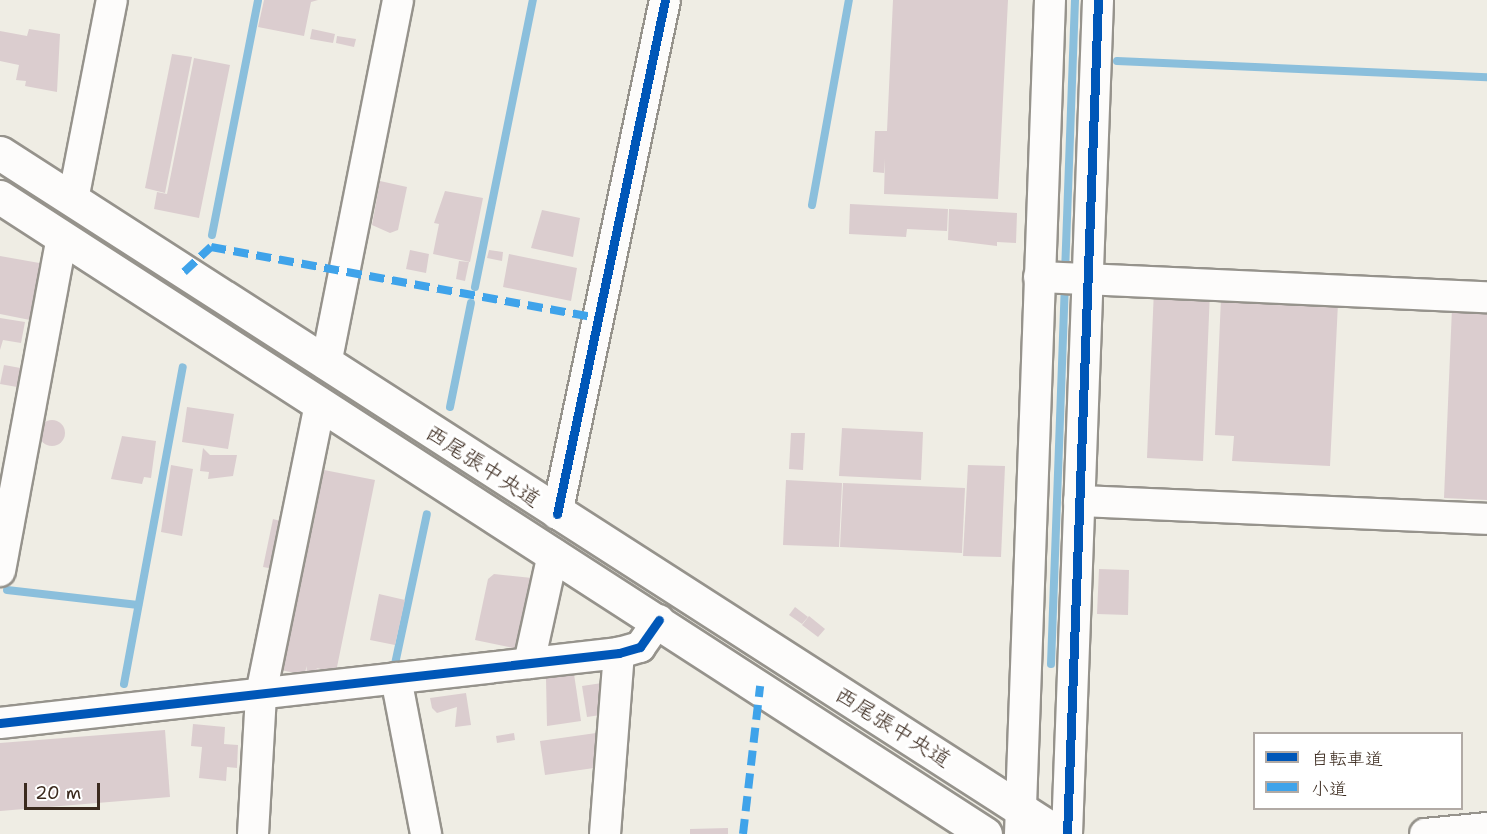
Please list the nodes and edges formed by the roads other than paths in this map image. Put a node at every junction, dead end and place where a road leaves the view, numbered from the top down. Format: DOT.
graph roads {
  1 [pos="112,0"];
  2 [pos="398,0"];
  3 [pos="665,0"];
  4 [pos="1050,0"];
  5 [pos="1098,0"];
  6 [pos="0,153"];
  7 [pos="0,197"];
  8 [pos="73,200"];
  9 [pos="63,238"];
  10 [pos="1063,278"];
  11 [pos="1487,297"];
  12 [pos="326,364"];
  13 [pos="320,404"];
  14 [pos="1079,501"];
  15 [pos="557,513"];
  16 [pos="1487,519"];
  17 [pos="553,554"];
  18 [pos="0,572"];
  19 [pos="659,620"];
  20 [pos="619,652"];
  21 [pos="529,663"];
  22 [pos="396,678"];
  23 [pos="261,694"];
  24 [pos="0,723"];
  25 [pos="1019,820"];
  26 [pos="1487,828"];
  27 [pos="253,834"];
  28 [pos="426,834"];
  29 [pos="605,834"];
  30 [pos="985,834"];
  31 [pos="1059,834"];
  32 [pos="1067,834"];
  33 [pos="1425,834"];
  1 -- 8 [label="street"];
  2 -- 12 [label="street"];
  3 -- 15 [label="street"];
  4 -- 10 [label="street"];
  5 -- 10 [label="street"];
  6 -- 8 [label="main road, 西尾張中央道"];
  7 -- 9 [label="main road, 西尾張中央道"];
  8 -- 12 [label="main road, 西尾張中央道"];
  9 -- 13 [label="main road, 西尾張中央道"];
  9 -- 18 [label="street"];
  10 -- 11 [label="street"];
  10 -- 14 [label="street"];
  10 -- 25 [label="street"];
  12 -- 15 [label="main road, 西尾張中央道"];
  13 -- 17 [label="main road, 西尾張中央道"];
  13 -- 23 [label="street"];
  14 -- 16 [label="street"];
  14 -- 32 [label="street"];
  15 -- 25 [label="main road, 西尾張中央道"];
  17 -- 19 [label="main road, 西尾張中央道"];
  17 -- 21 [label="street"];
  19 -- 20 [label="street"];
  19 -- 30 [label="main road, 西尾張中央道"];
  20 -- 21 [label="street"];
  20 -- 29 [label="street"];
  21 -- 22 [label="street"];
  22 -- 23 [label="street"];
  22 -- 28 [label="street"];
  23 -- 24 [label="street"];
  23 -- 27 [label="street"];
  25 -- 31 [label="main road, 西尾張中央道"];
  26 -- 33 [label="street"];
}
